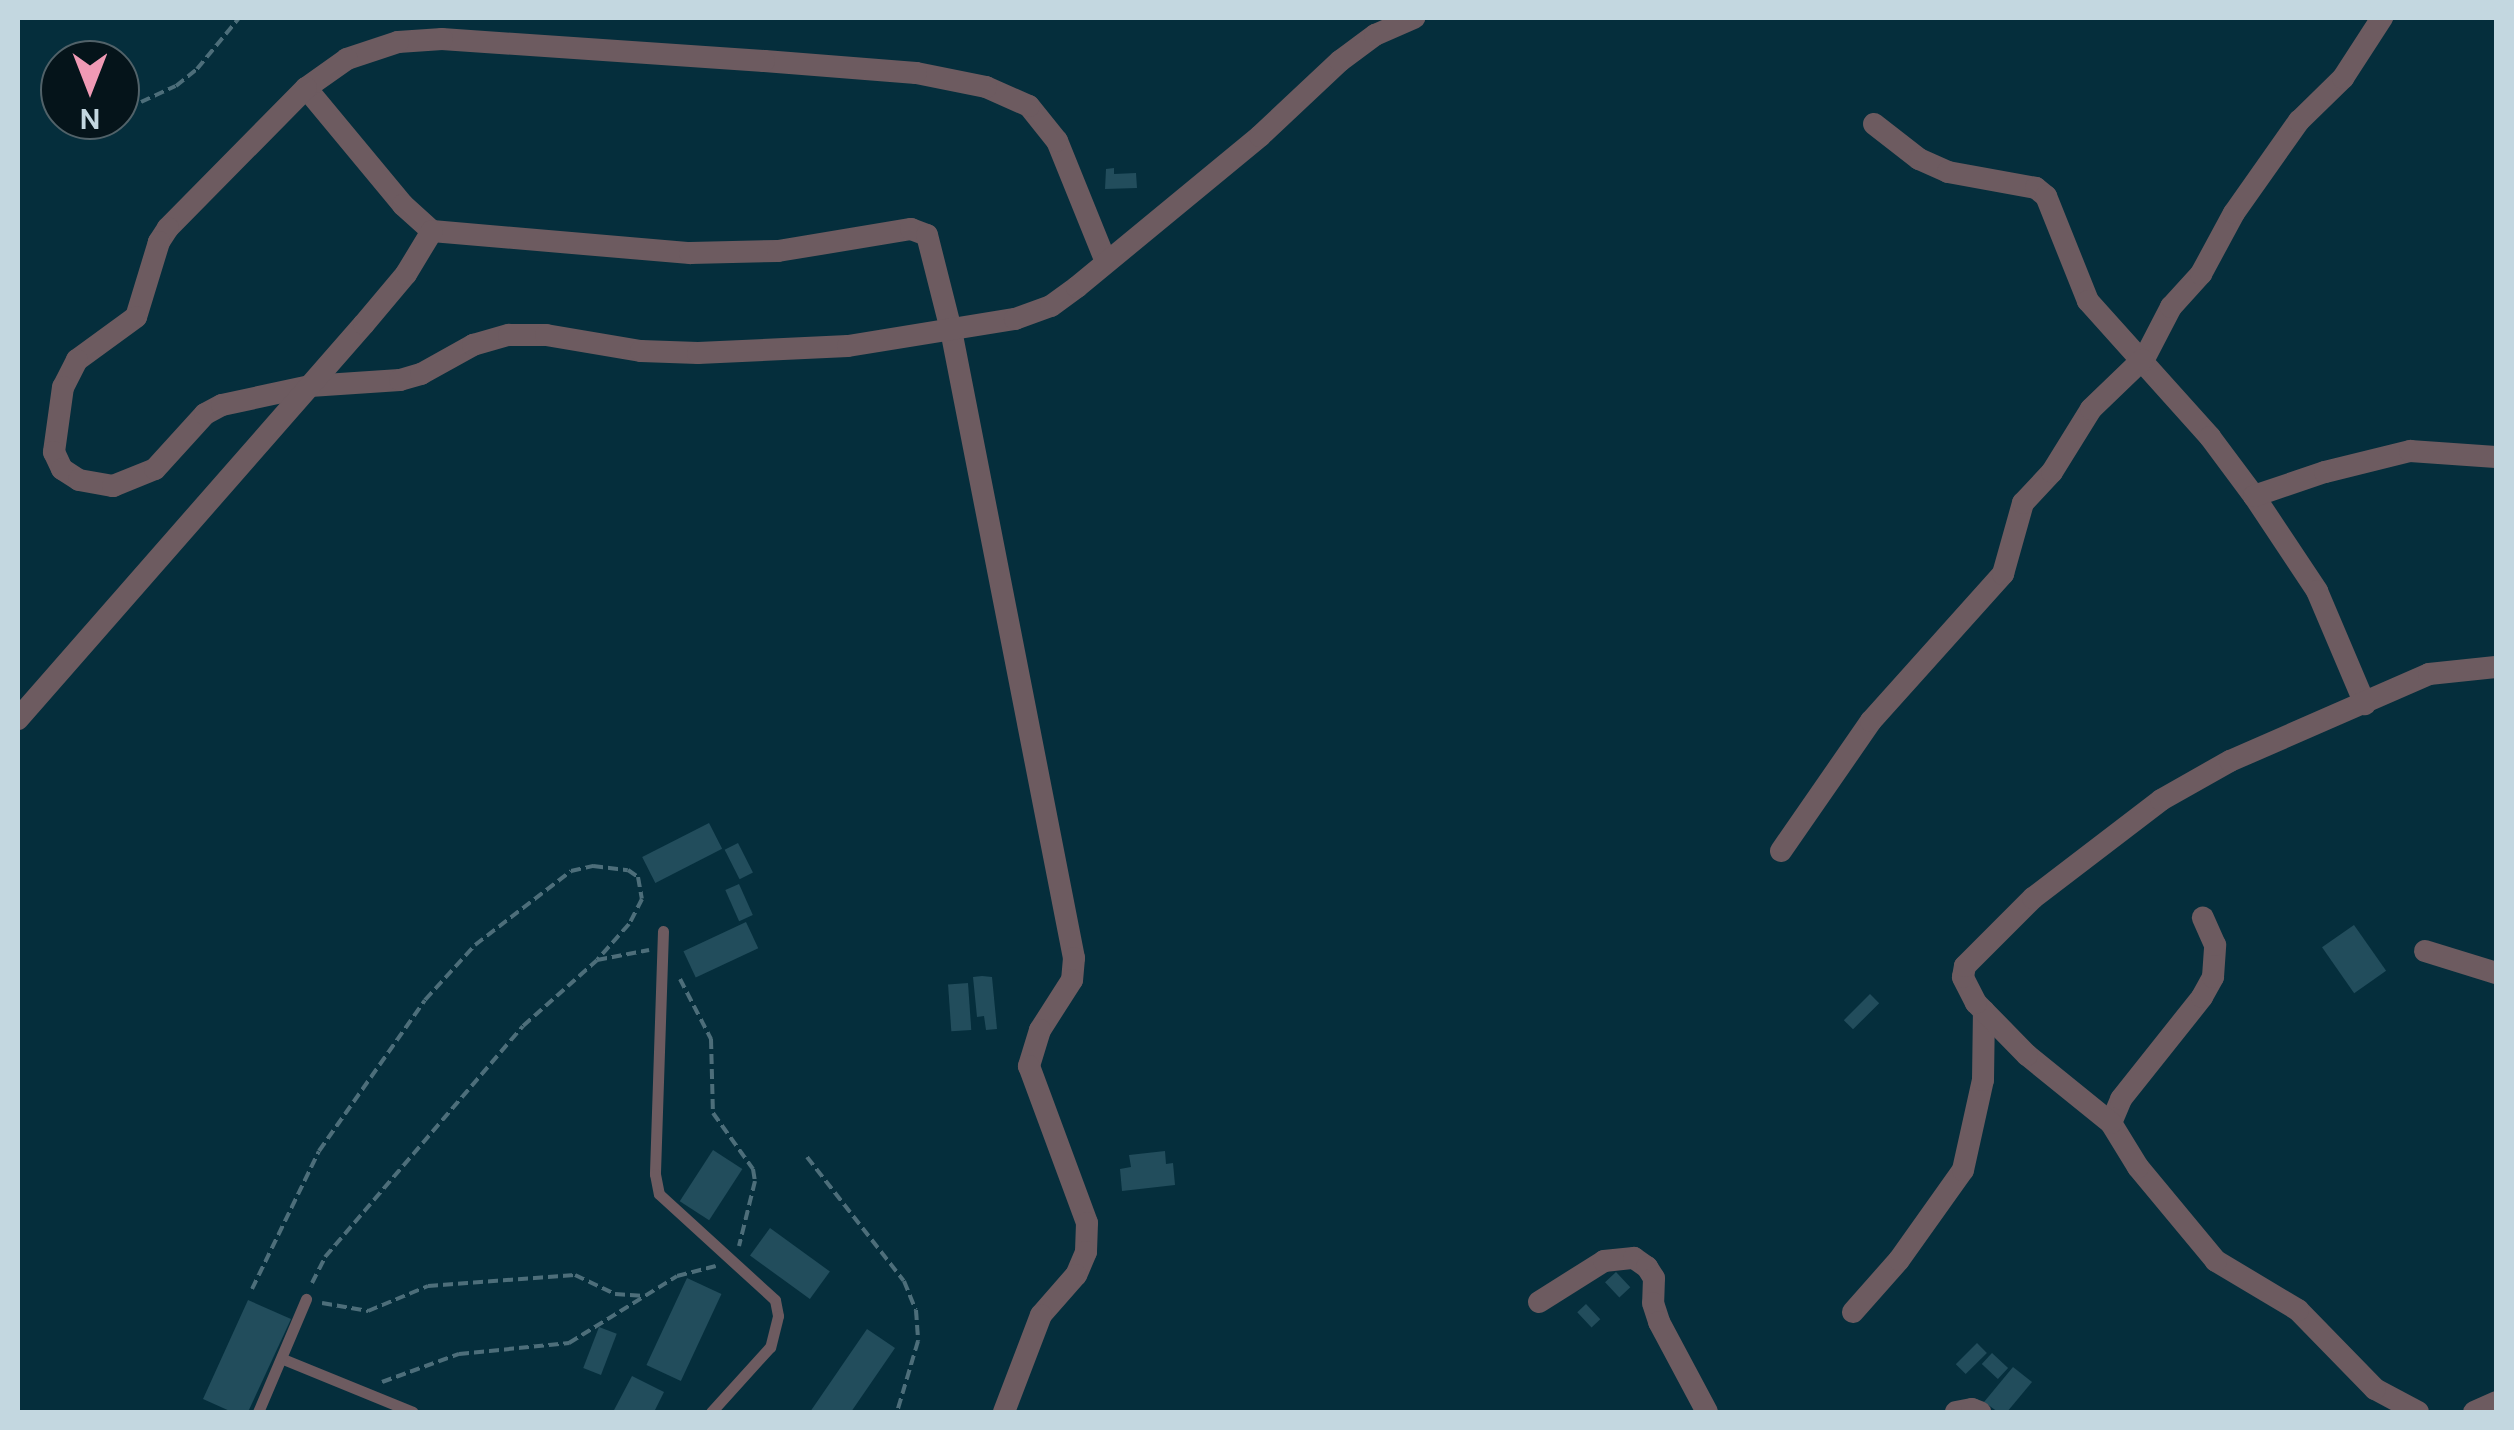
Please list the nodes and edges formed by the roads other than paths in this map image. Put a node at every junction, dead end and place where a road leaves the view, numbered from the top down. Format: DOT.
graph roads {
  1 [pos="1414,18"];
  2 [pos="2382,18"];
  3 [pos="306,88"];
  4 [pos="1874,124"];
  5 [pos="432,231"];
  6 [pos="1106,262"];
  7 [pos="951,330"];
  8 [pos="2142,360"];
  9 [pos="310,386"];
  10 [pos="2496,457"];
  11 [pos="2254,496"];
  12 [pos="2496,667"];
  13 [pos="2365,704"];
  14 [pos="18,719"];
  15 [pos="1781,850"];
  16 [pos="2203,918"];
  17 [pos="662,931"];
  18 [pos="2425,951"];
  19 [pos="2496,973"];
  20 [pos="1984,1010"];
  21 [pos="2111,1123"];
  22 [pos="306,1299"];
  23 [pos="1539,1302"];
  24 [pos="1853,1312"];
  25 [pos="283,1359"];
  26 [pos="2496,1402"];
  27 [pos="258,1412"];
  28 [pos="413,1412"];
  29 [pos="711,1412"];
  30 [pos="1004,1412"];
  31 [pos="1707,1412"];
  32 [pos="1956,1412"];
  33 [pos="1980,1412"];
  34 [pos="2418,1412"];
  35 [pos="2474,1412"];
  1 -- 6 [label="street"];
  2 -- 8 [label="street"];
  3 -- 5 [label="street"];
  3 -- 6 [label="street"];
  3 -- 9 [label="street"];
  4 -- 8 [label="street"];
  5 -- 7 [label="street"];
  5 -- 9 [label="street"];
  6 -- 7 [label="street"];
  7 -- 9 [label="street"];
  7 -- 30 [label="street"];
  8 -- 11 [label="street"];
  8 -- 15 [label="street"];
  9 -- 14 [label="street"];
  10 -- 11 [label="street"];
  11 -- 13 [label="street"];
  12 -- 13 [label="street"];
  13 -- 20 [label="street"];
  16 -- 21 [label="street"];
  17 -- 29 [label="lane"];
  18 -- 19 [label="street"];
  20 -- 21 [label="street"];
  20 -- 24 [label="street"];
  21 -- 34 [label="street"];
  22 -- 25 [label="lane"];
  23 -- 31 [label="street"];
  25 -- 27 [label="lane"];
  25 -- 28 [label="lane"];
  26 -- 35 [label="street"];
  32 -- 33 [label="street"];
}
